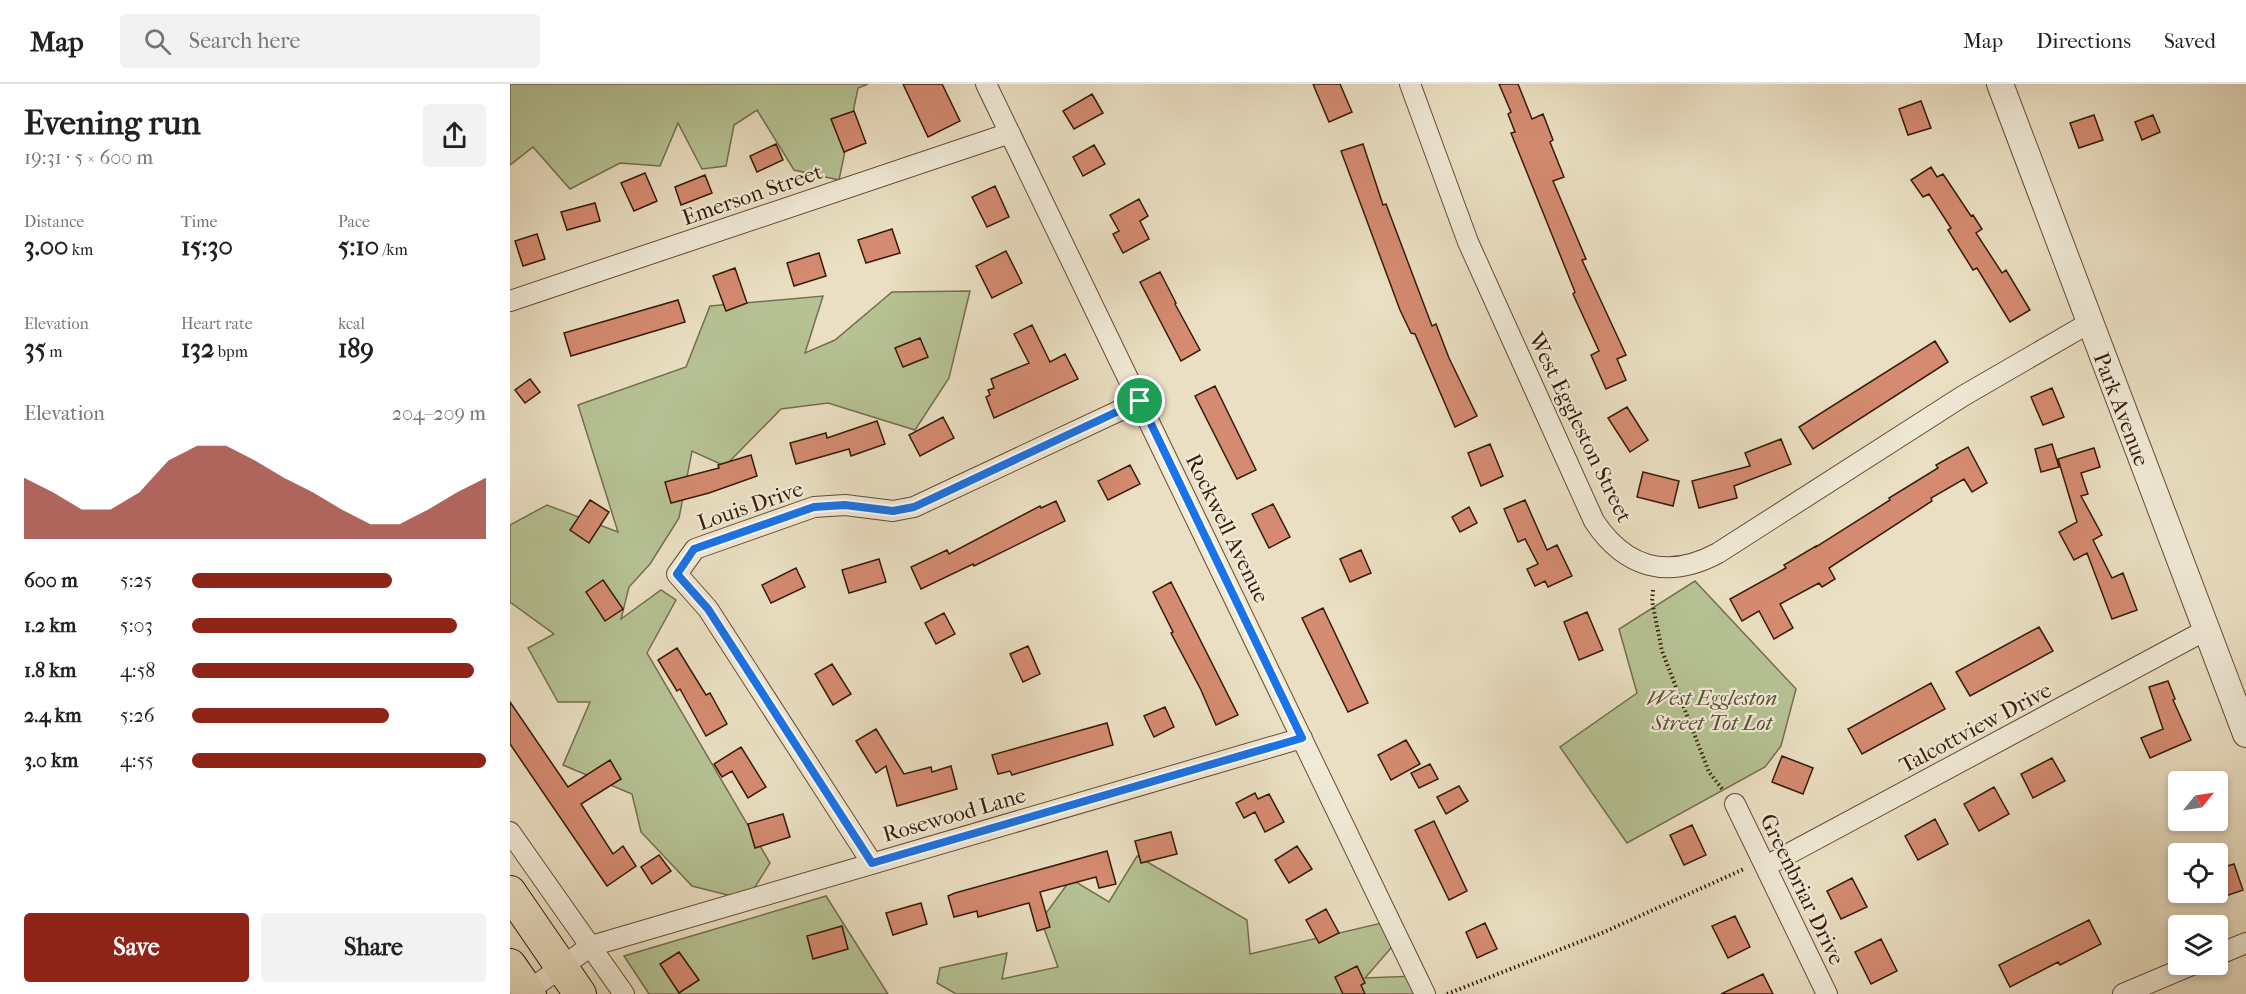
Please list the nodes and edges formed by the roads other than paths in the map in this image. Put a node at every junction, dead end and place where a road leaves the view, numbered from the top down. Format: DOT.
graph roads {
  1 [pos="986,84"];
  2 [pos="1410,84"];
  3 [pos="2000,84"];
  4 [pos="1010,133"];
  5 [pos="510,301"];
  6 [pos="2090,323"];
  7 [pos="1140,401"];
  8 [pos="2206,630"];
  9 [pos="2246,734"];
  10 [pos="1302,738"];
  11 [pos="1735,804"];
  12 [pos="510,832"];
  13 [pos="872,863"];
  14 [pos="1766,866"];
  15 [pos="510,892"];
  16 [pos="2246,943"];
  17 [pos="591,946"];
  18 [pos="2228,950"];
  19 [pos="510,965"];
  20 [pos="562,968"];
  21 [pos="2168,975"];
  22 [pos="529,992"];
  23 [pos="580,994"];
  24 [pos="624,994"];
  25 [pos="1425,994"];
  26 [pos="1827,994"];
  27 [pos="2123,994"];
  1 -- 4 [label="street, Rockwell Avenue"];
  2 -- 6 [label="street, West Eggleston Street"];
  3 -- 6 [label="street, Park Avenue"];
  4 -- 5 [label="street, Emerson Street"];
  4 -- 7 [label="street, Rockwell Avenue"];
  6 -- 8 [label="street, Park Avenue"];
  7 -- 10 [label="street, Rockwell Avenue"];
  7 -- 13 [label="street, Louis Drive"];
  8 -- 9 [label="street, Park Avenue"];
  8 -- 14 [label="street, Talcottview Drive"];
  10 -- 13 [label="street, Rosewood Lane"];
  10 -- 25 [label="street, Rockwell Avenue"];
  11 -- 14 [label="street, Greenbriar Drive"];
  12 -- 17 [label="street"];
  13 -- 17 [label="street, Rosewood Lane"];
  14 -- 26 [label="street, Greenbriar Drive"];
  15 -- 20 [label="main road"];
  16 -- 18 [label="street"];
  17 -- 20 [label="street, Rosewood Lane"];
  17 -- 24 [label="street"];
  19 -- 22 [label="main road"];
  20 -- 22 [label="street, Rosewood Lane"];
  20 -- 23 [label="main road"];
  21 -- 27 [label="street"];
}
